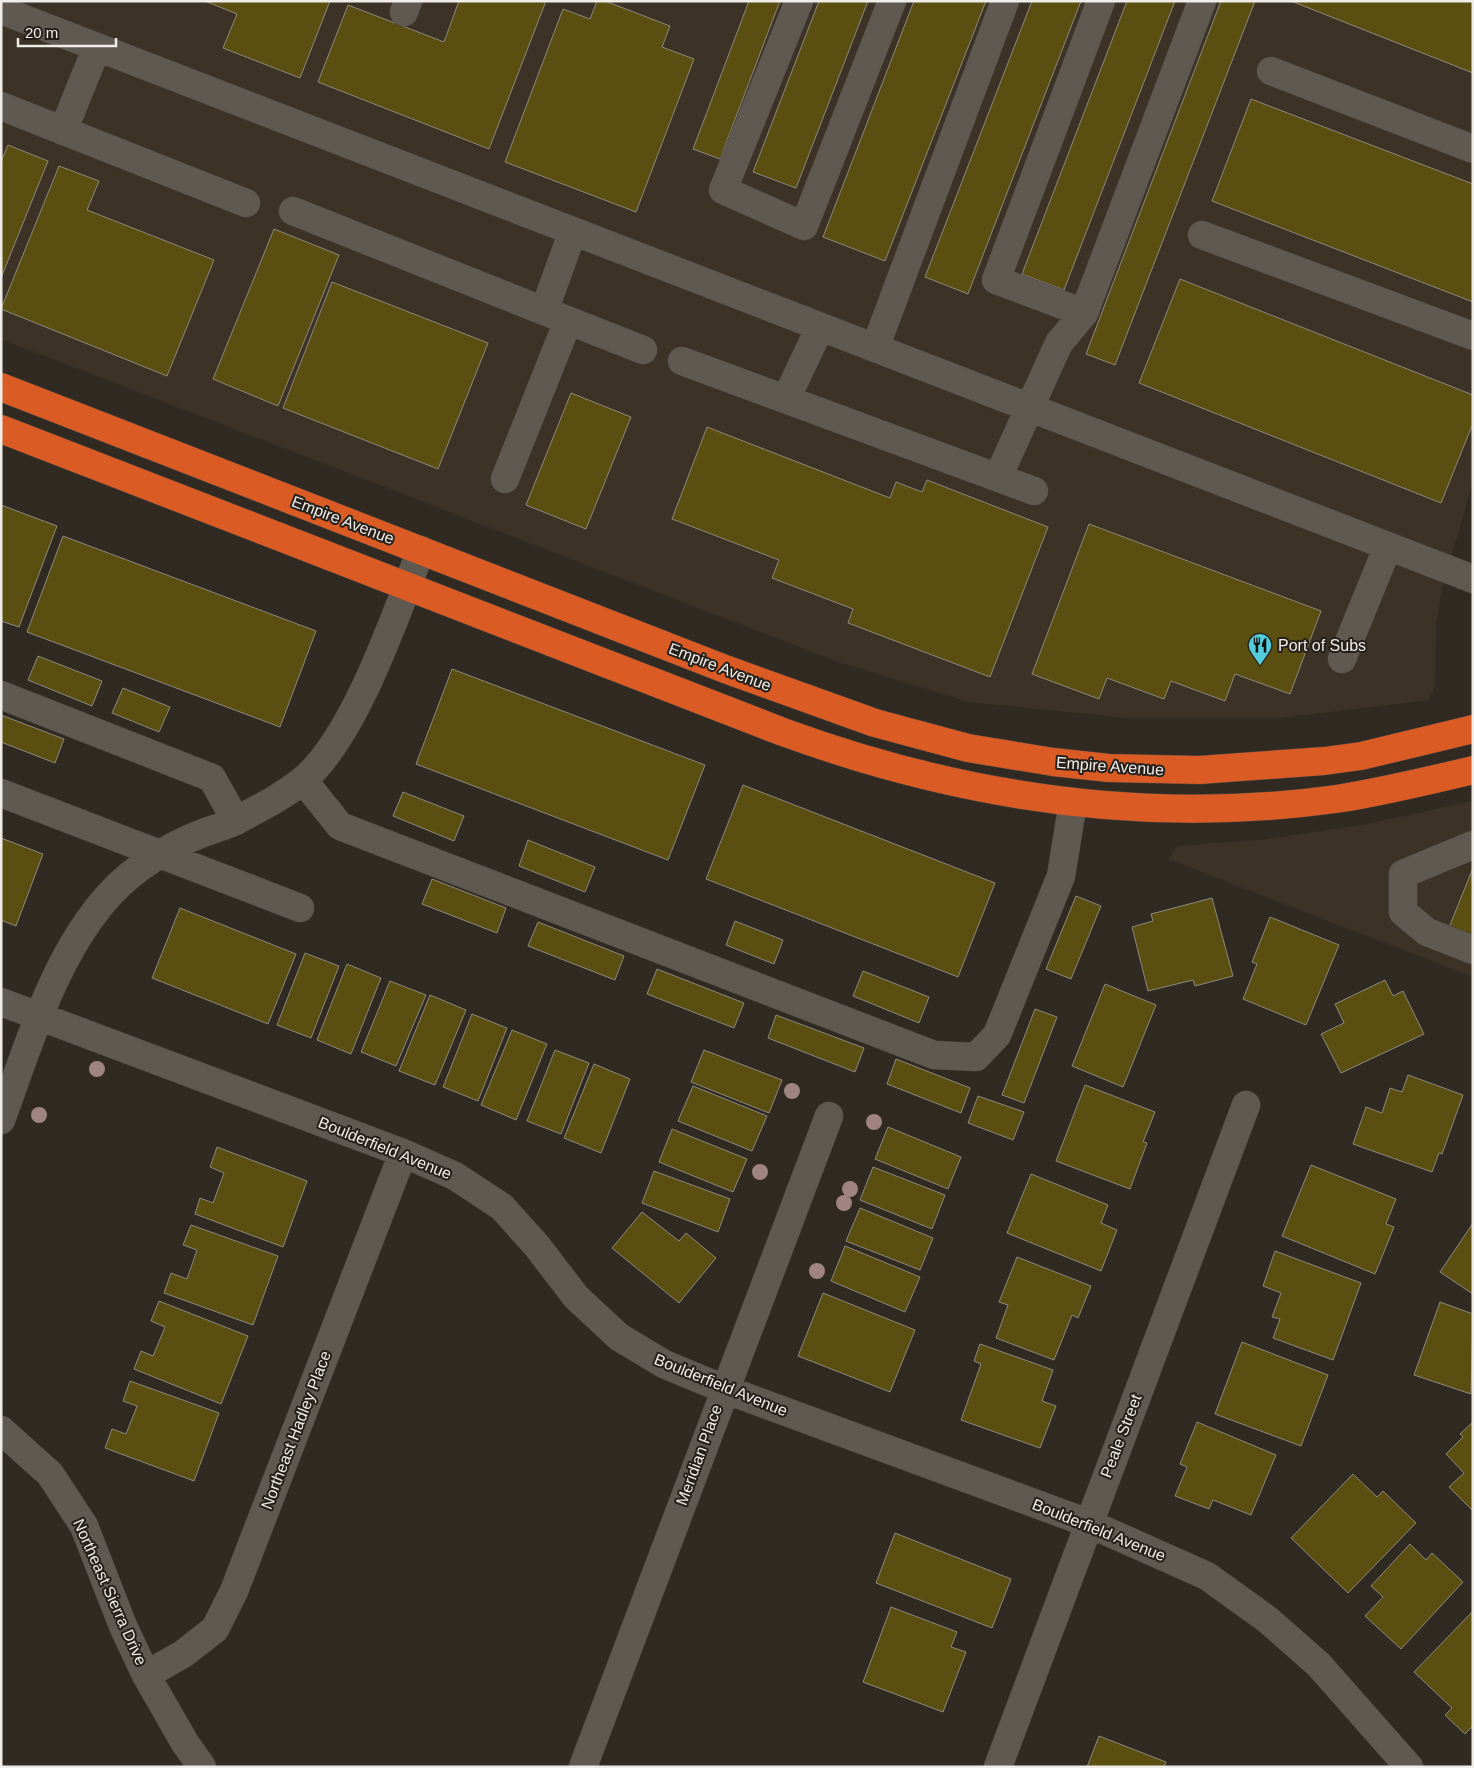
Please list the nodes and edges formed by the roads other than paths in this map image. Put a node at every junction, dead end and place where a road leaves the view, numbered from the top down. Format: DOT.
graph roads {
  1 [pos="799,1"];
  2 [pos="892,1"];
  3 [pos="1005,1"];
  4 [pos="1101,1"];
  5 [pos="1202,1"];
  6 [pos="1,10"];
  7 [pos="97,47"];
  8 [pos="1271,72"];
  9 [pos="1,106"];
  10 [pos="63,131"];
  11 [pos="1473,149"];
  12 [pos="246,203"];
  13 [pos="293,211"];
  14 [pos="573,231"];
  15 [pos="1202,234"];
  16 [pos="1084,312"];
  17 [pos="556,316"];
  18 [pos="820,327"];
  19 [pos="1473,336"];
  20 [pos="874,348"];
  21 [pos="643,350"];
  22 [pos="682,361"];
  23 [pos="1,387"];
  24 [pos="786,399"];
  25 [pos="1031,408"];
  26 [pos="1,429"];
  27 [pos="998,477"];
  28 [pos="505,478"];
  29 [pos="1034,491"];
  30 [pos="1388,546"];
  31 [pos="421,550"];
  32 [pos="1473,579"];
  33 [pos="407,585"];
  34 [pos="1342,659"];
  35 [pos="1,695"];
  36 [pos="1473,729"];
  37 [pos="1473,770"];
  38 [pos="303,780"];
  39 [pos="1,792"];
  40 [pos="1073,802"];
  41 [pos="236,821"];
  42 [pos="1473,845"];
  43 [pos="160,853"];
  44 [pos="300,908"];
  45 [pos="1473,950"];
  46 [pos="1,1002"];
  47 [pos="40,1017"];
  48 [pos="1246,1105"];
  49 [pos="828,1116"];
  50 [pos="1,1120"];
  51 [pos="403,1153"];
  52 [pos="724,1389"];
  53 [pos="1,1430"];
  54 [pos="1088,1523"];
  55 [pos="146,1675"];
  56 [pos="202,1767"];
  57 [pos="583,1767"];
  58 [pos="998,1767"];
  59 [pos="1409,1767"];
  1 -- 2 [label="street"];
  3 -- 20 [label="street"];
  4 -- 16 [label="street"];
  5 -- 16 [label="street"];
  6 -- 7 [label="street"];
  7 -- 10 [label="street"];
  7 -- 14 [label="street"];
  8 -- 11 [label="street"];
  9 -- 10 [label="street"];
  10 -- 12 [label="street"];
  13 -- 17 [label="street"];
  14 -- 17 [label="street"];
  14 -- 18 [label="street"];
  15 -- 19 [label="street"];
  16 -- 25 [label="street"];
  17 -- 21 [label="street"];
  17 -- 28 [label="street"];
  18 -- 20 [label="street"];
  18 -- 24 [label="street"];
  20 -- 25 [label="street"];
  22 -- 24 [label="street"];
  23 -- 31 [label="highway, Empire Avenue"];
  24 -- 27 [label="street"];
  25 -- 27 [label="street"];
  25 -- 30 [label="street"];
  26 -- 33 [label="highway"];
  27 -- 29 [label="street"];
  30 -- 32 [label="street"];
  30 -- 34 [label="street"];
  31 -- 33 [label="street"];
  31 -- 36 [label="highway, Empire Avenue"];
  33 -- 38 [label="street"];
  33 -- 40 [label="highway"];
  35 -- 41 [label="street"];
  37 -- 40 [label="highway"];
  38 -- 40 [label="street"];
  38 -- 41 [label="street"];
  39 -- 43 [label="street"];
  41 -- 43 [label="street"];
  42 -- 45 [label="street"];
  43 -- 44 [label="street"];
  43 -- 47 [label="street"];
  46 -- 47 [label="street, Boulderfield Avenue"];
  47 -- 50 [label="street"];
  47 -- 51 [label="street, Boulderfield Avenue"];
  48 -- 54 [label="street, Peale Street"];
  49 -- 52 [label="street, Meridian Place"];
  51 -- 52 [label="street, Boulderfield Avenue"];
  51 -- 55 [label="street, Northeast Hadley Place"];
  52 -- 54 [label="street, Boulderfield Avenue"];
  52 -- 57 [label="street, Meridian Place"];
  53 -- 55 [label="street, Northeast Sierra Drive"];
  54 -- 58 [label="street, Peale Street"];
  54 -- 59 [label="street, Boulderfield Avenue"];
  55 -- 56 [label="street, Northeast Sierra Drive"];
}
